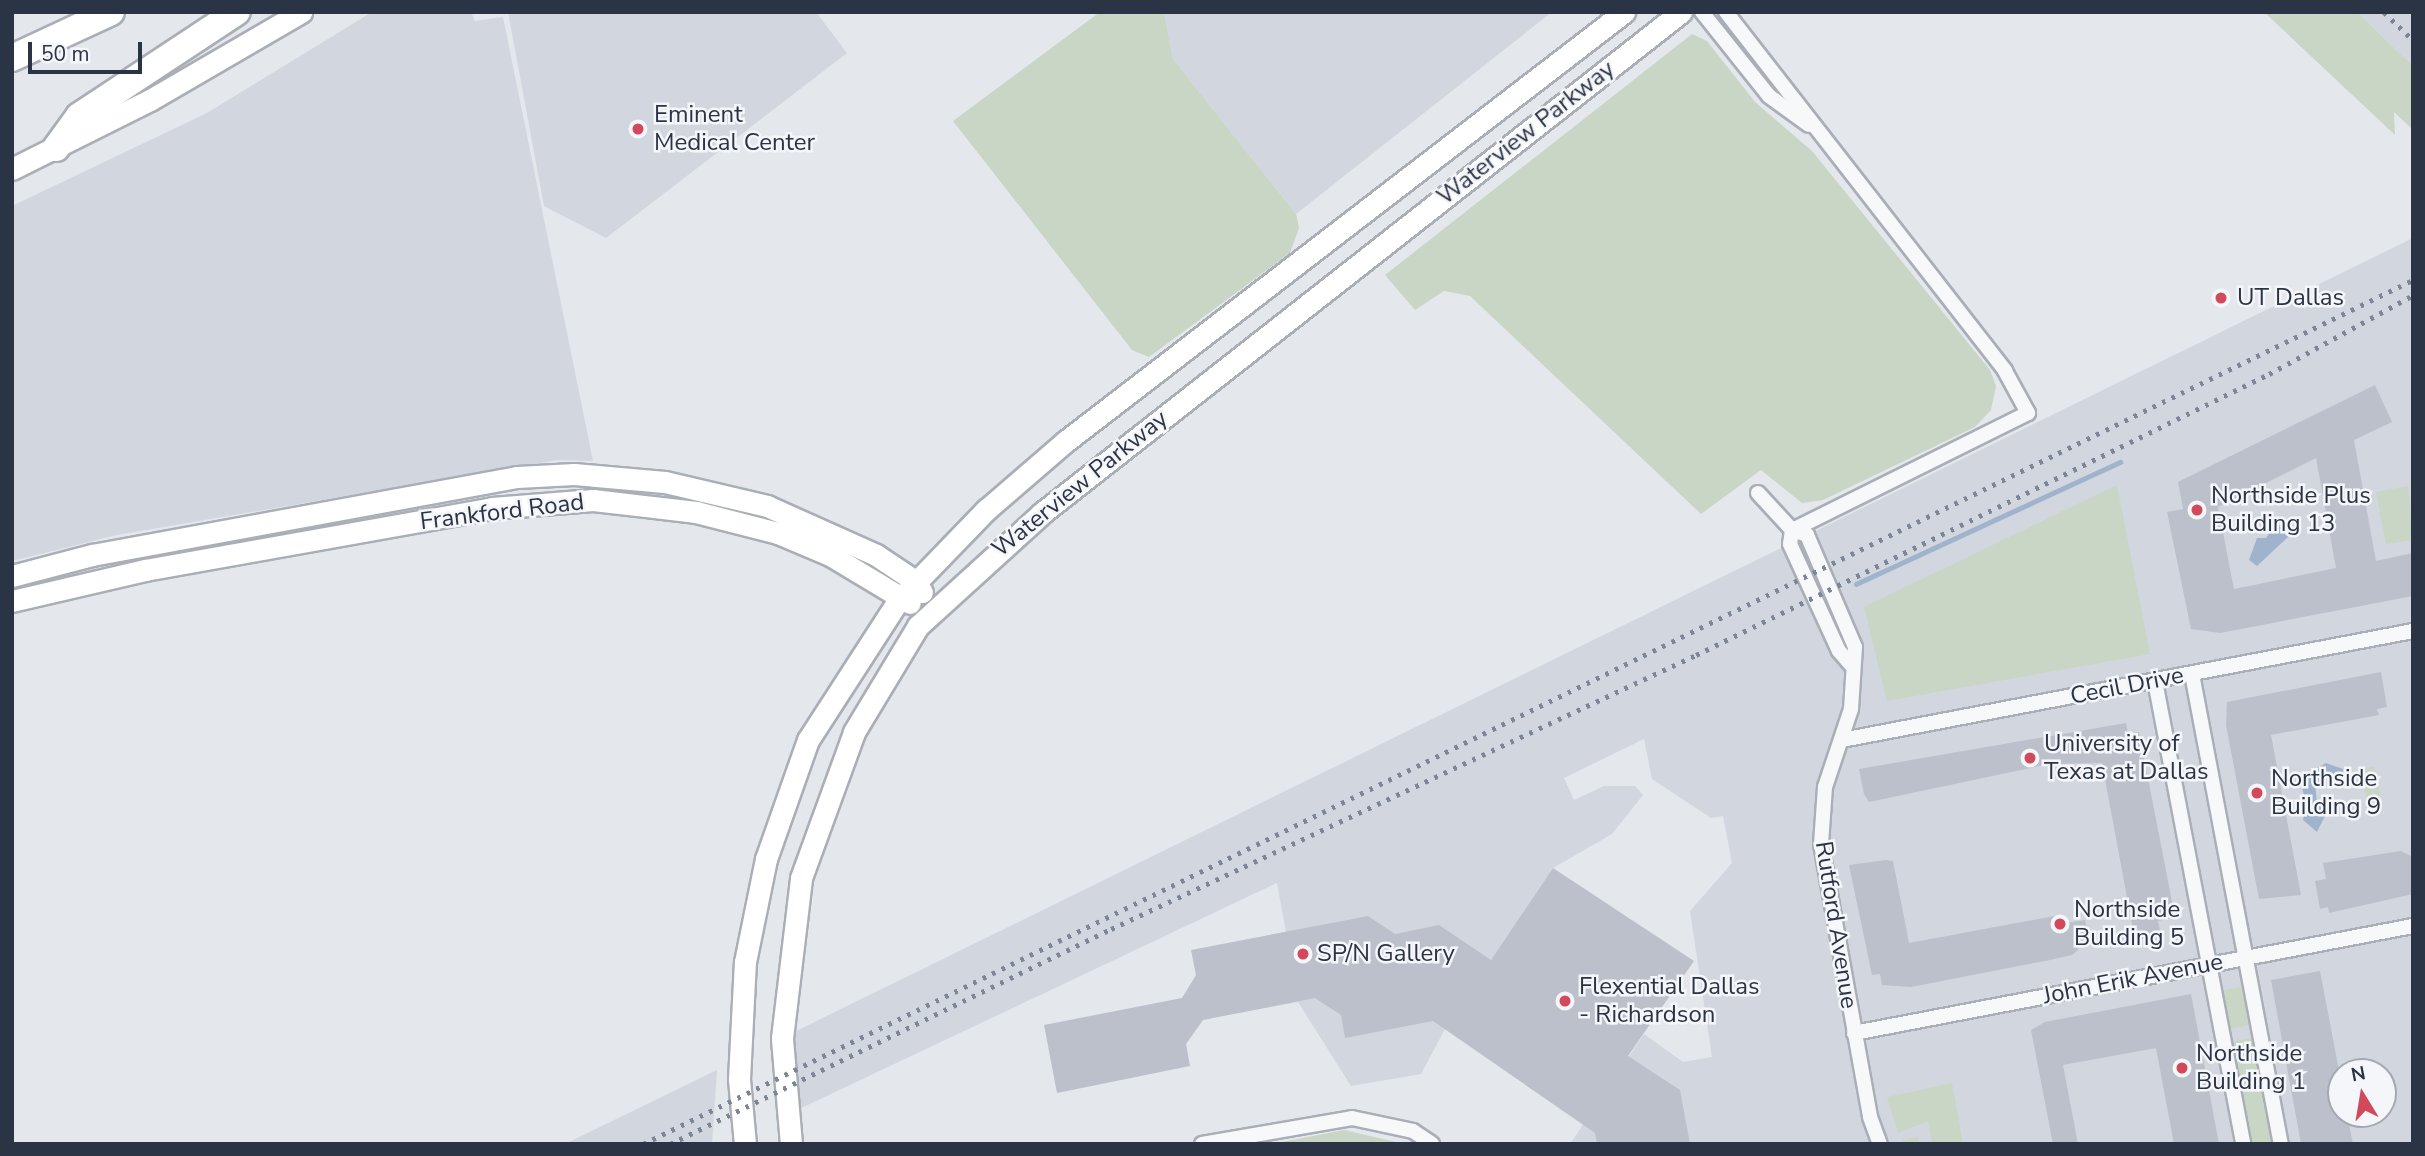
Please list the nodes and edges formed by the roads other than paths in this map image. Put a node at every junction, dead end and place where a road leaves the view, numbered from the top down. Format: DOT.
graph roads {
  1 [pos="111,12"];
  2 [pos="237,12"];
  3 [pos="301,12"];
  4 [pos="1624,12"];
  5 [pos="1681,12"];
  6 [pos="1702,12"];
  7 [pos="1726,12"];
  8 [pos="12,58"];
  9 [pos="1817,129"];
  10 [pos="56,148"];
  11 [pos="12,169"];
  12 [pos="1335,234"];
  13 [pos="1358,265"];
  14 [pos="1758,493"];
  15 [pos="1792,530"];
  16 [pos="141,546"];
  17 [pos="145,570"];
  18 [pos="12,576"];
  19 [pos="915,581"];
  20 [pos="12,601"];
  21 [pos="898,601"];
  22 [pos="933,608"];
  23 [pos="2413,631"];
  24 [pos="2192,674"];
  25 [pos="2155,681"];
  26 [pos="1842,740"];
  27 [pos="775,829"];
  28 [pos="812,839"];
  29 [pos="2413,926"];
  30 [pos="2246,957"];
  31 [pos="2210,964"];
  32 [pos="1854,1032"];
  33 [pos="745,1144"];
  34 [pos="791,1144"];
  35 [pos="1202,1144"];
  36 [pos="1432,1144"];
  37 [pos="1880,1144"];
  38 [pos="2243,1144"];
  39 [pos="2281,1144"];
  1 -- 8 [label="highway"];
  2 -- 10 [label="highway"];
  3 -- 10 [label="main road"];
  4 -- 12 [label="main road, Waterview Parkway"];
  5 -- 13 [label="main road, Waterview Parkway"];
  6 -- 9 [label="street"];
  7 -- 9 [label="street"];
  9 -- 15 [label="street"];
  10 -- 11 [label="main road"];
  12 -- 13 [label="main road"];
  12 -- 19 [label="main road, Waterview Parkway"];
  13 -- 22 [label="main road, Waterview Parkway"];
  14 -- 15 [label="street"];
  15 -- 26 [label="street, Rutford Avenue"];
  16 -- 17 [label="main road"];
  16 -- 18 [label="main road, Frankford Road"];
  16 -- 19 [label="main road, Frankford Road"];
  17 -- 20 [label="main road, Frankford Road"];
  17 -- 21 [label="main road, Frankford Road"];
  19 -- 21 [label="main road, Waterview Parkway"];
  19 -- 22 [label="main road, Frankford Road"];
  21 -- 22 [label="main road, Frankford Road"];
  21 -- 27 [label="main road, Waterview Parkway"];
  22 -- 28 [label="main road, Waterview Parkway"];
  23 -- 24 [label="street, Cecil Drive"];
  24 -- 25 [label="street, Cecil Drive"];
  24 -- 30 [label="street"];
  25 -- 26 [label="street, Cecil Drive"];
  25 -- 31 [label="street"];
  26 -- 32 [label="street, Rutford Avenue"];
  27 -- 28 [label="main road"];
  27 -- 33 [label="main road, Waterview Parkway"];
  28 -- 34 [label="main road, Waterview Parkway"];
  29 -- 30 [label="street, John Erik Avenue"];
  30 -- 31 [label="street, John Erik Avenue"];
  30 -- 39 [label="street"];
  31 -- 32 [label="street, John Erik Avenue"];
  31 -- 38 [label="street"];
  32 -- 37 [label="street, Rutford Avenue"];
  35 -- 36 [label="street"];
}
